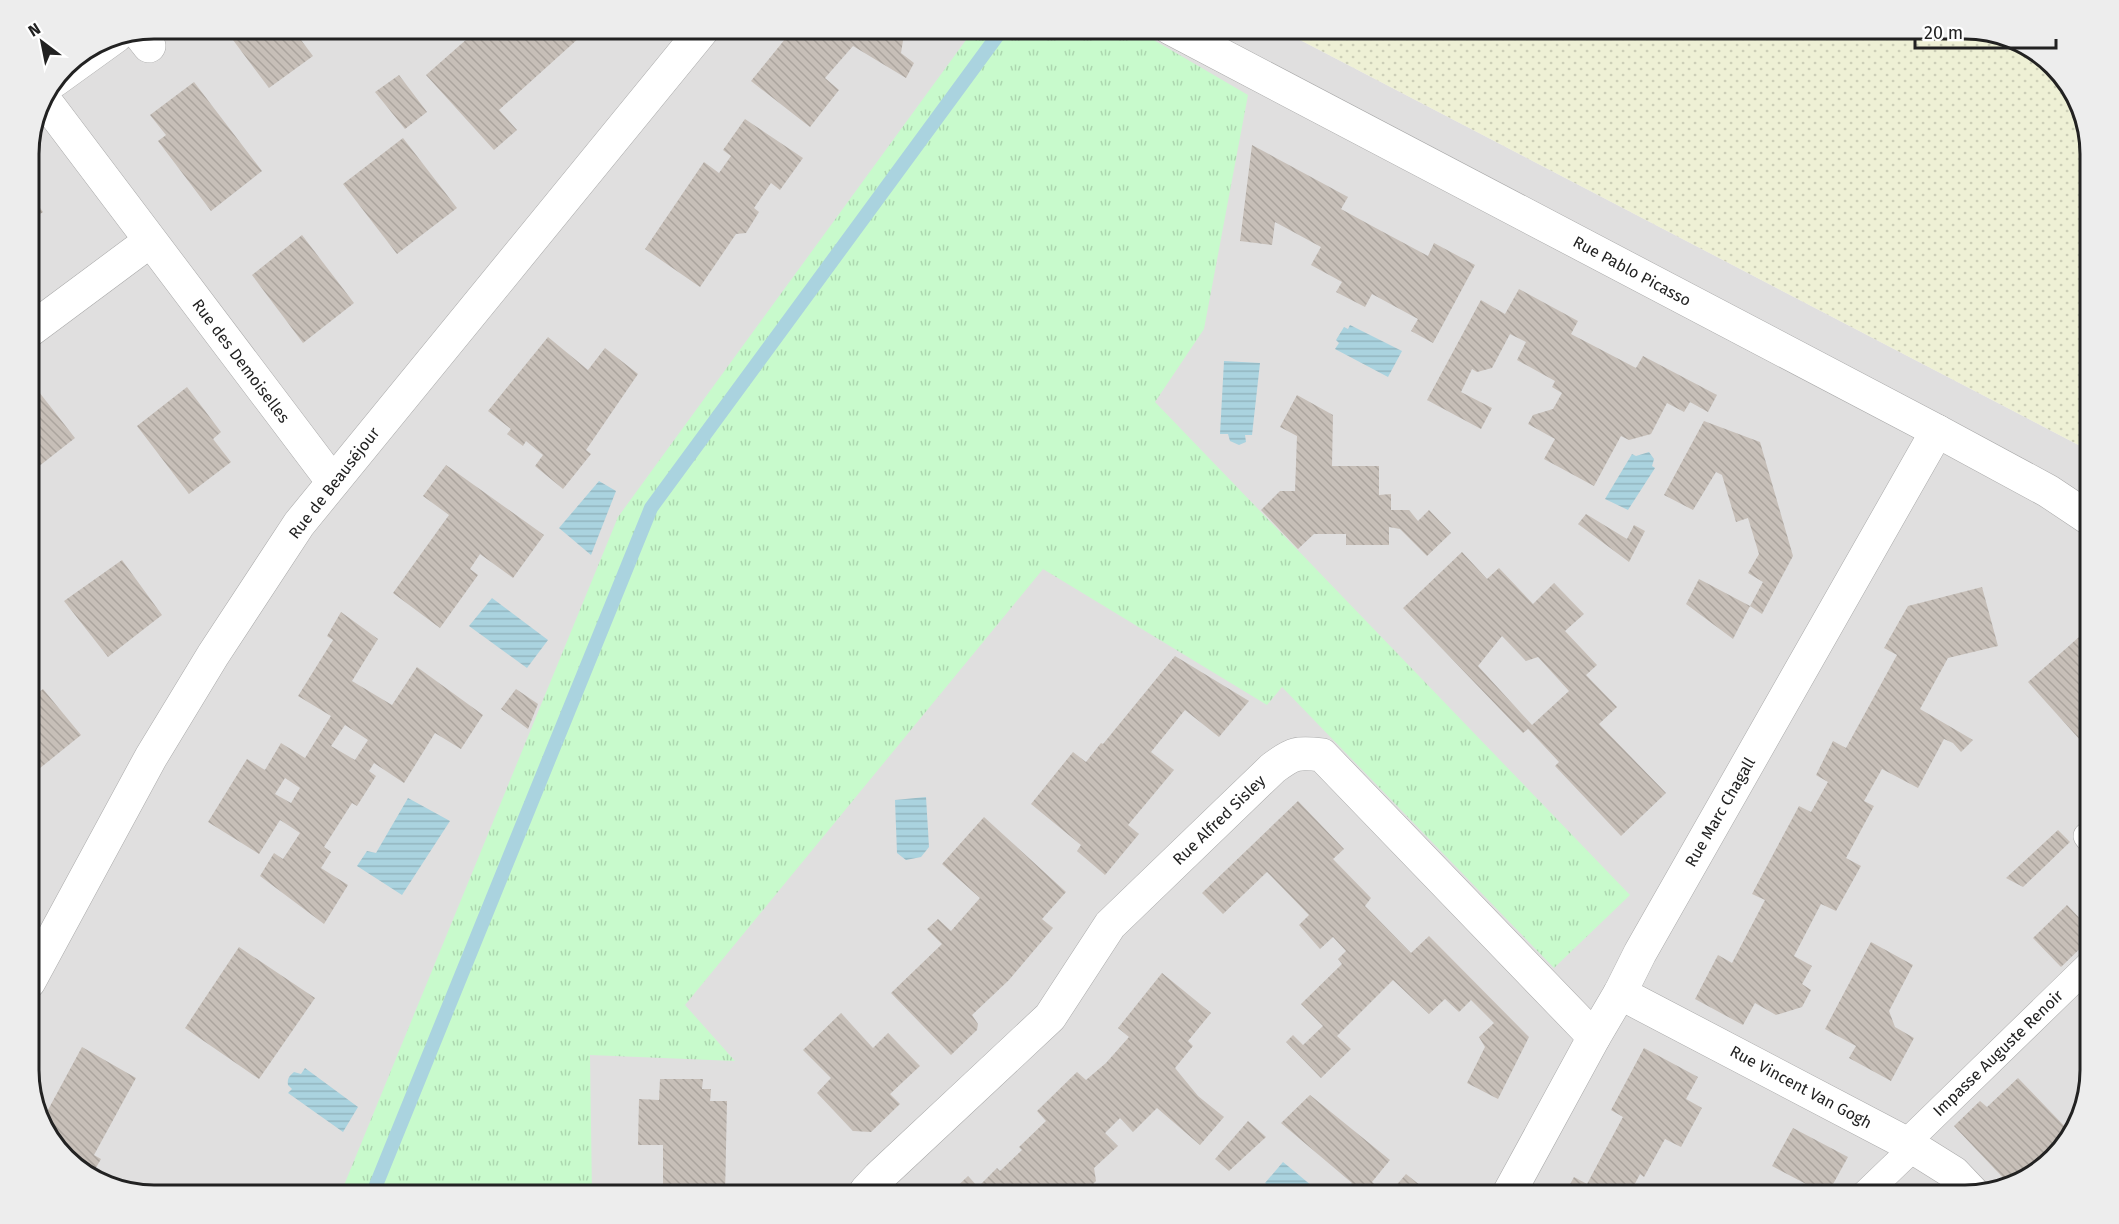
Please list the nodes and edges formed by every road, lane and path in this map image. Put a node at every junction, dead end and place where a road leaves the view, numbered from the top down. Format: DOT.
graph roads {
  1 [pos="695,39"];
  2 [pos="1191,39"];
  3 [pos="49,107"];
  4 [pos="150,241"];
  5 [pos="39,324"];
  6 [pos="1937,431"];
  7 [pos="333,482"];
  8 [pos="2080,512"];
  9 [pos="39,964"];
  10 [pos="2080,974"];
  11 [pos="1620,993"];
  12 [pos="1594,1037"];
  13 [pos="1910,1145"];
  14 [pos="872,1185"];
  15 [pos="1514,1185"];
  16 [pos="1874,1185"];
  17 [pos="1965,1185"];
  1 -- 7 [label="street, Rue de Beauséjour"];
  2 -- 6 [label="street, Rue Pablo Picasso"];
  3 -- 4 [label="street, Rue des Demoiselles"];
  4 -- 5 [label="street"];
  4 -- 7 [label="street, Rue des Demoiselles"];
  6 -- 8 [label="street, Rue Pablo Picasso"];
  6 -- 11 [label="street, Rue Marc Chagall"];
  7 -- 9 [label="street, Rue de Beauséjour"];
  10 -- 13 [label="lane, Impasse Auguste Renoir"];
  11 -- 12 [label="street, Rue Marc Chagall"];
  11 -- 13 [label="street, Rue Vincent Van Gogh"];
  12 -- 14 [label="street, Rue Alfred Sisley"];
  12 -- 15 [label="street, Rue Marc Chagall"];
  13 -- 16 [label="lane, Impasse Auguste Renoir"];
  13 -- 17 [label="street, Rue Vincent Van Gogh"];
}
